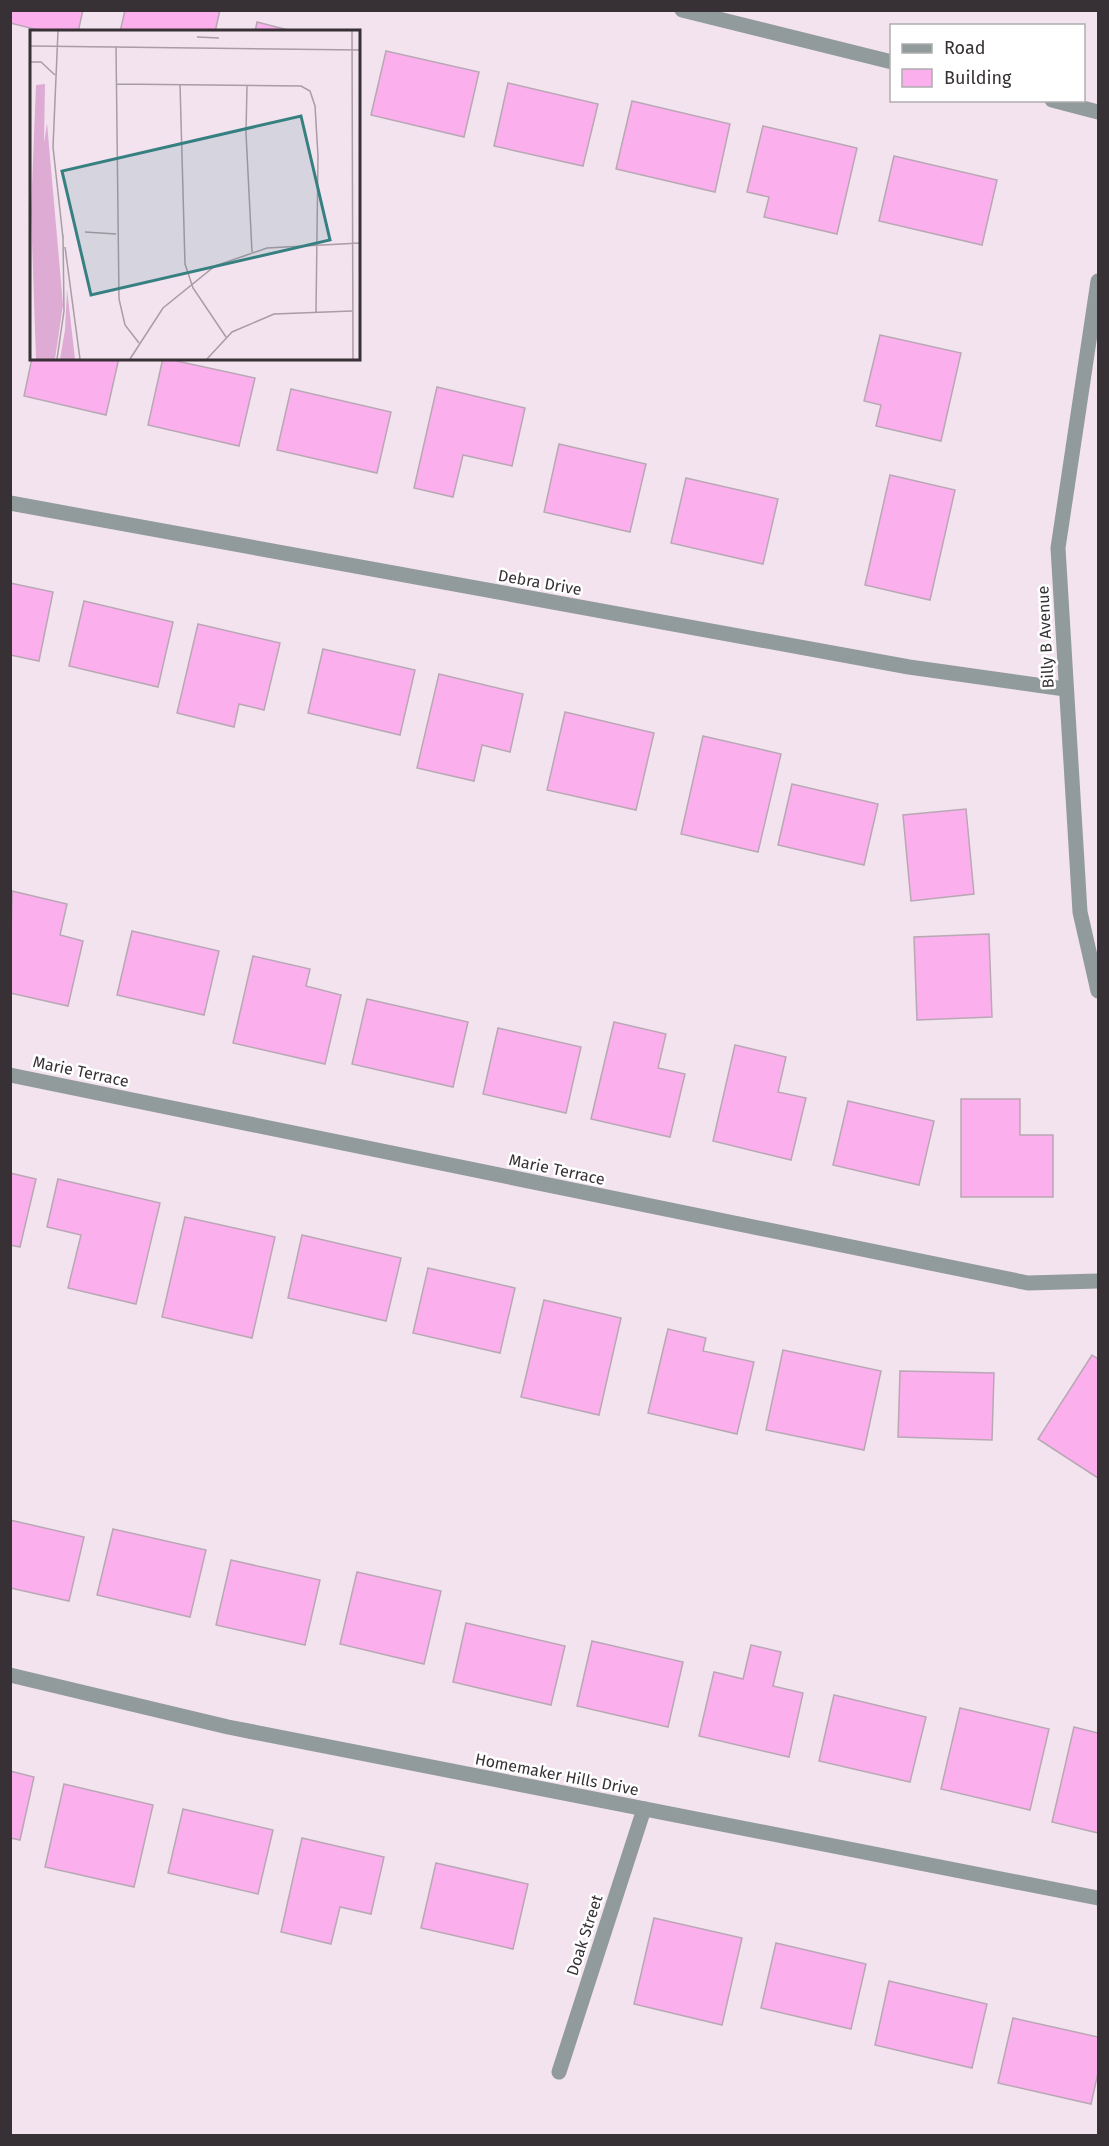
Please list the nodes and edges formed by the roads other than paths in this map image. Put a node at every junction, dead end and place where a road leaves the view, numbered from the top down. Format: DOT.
graph roads {
  1 [pos="682,10"];
  2 [pos="890,62"];
  3 [pos="1060,102"];
  4 [pos="1098,112"];
  5 [pos="1098,281"];
  6 [pos="10,503"];
  7 [pos="1065,689"];
  8 [pos="1098,991"];
  9 [pos="10,1075"];
  10 [pos="1098,1281"];
  11 [pos="10,1675"];
  12 [pos="644,1809"];
  13 [pos="1098,1898"];
  14 [pos="559,2072"];
  1 -- 2 [label="street"];
  3 -- 4 [label="street"];
  5 -- 7 [label="street, Billy B Avenue"];
  6 -- 7 [label="street, Debra Drive"];
  7 -- 8 [label="street, Billy B Avenue"];
  9 -- 10 [label="street, Marie Terrace"];
  11 -- 12 [label="street, Homemaker Hills Drive"];
  12 -- 13 [label="street, Homemaker Hills Drive"];
  12 -- 14 [label="street, Doak Street"];
}
